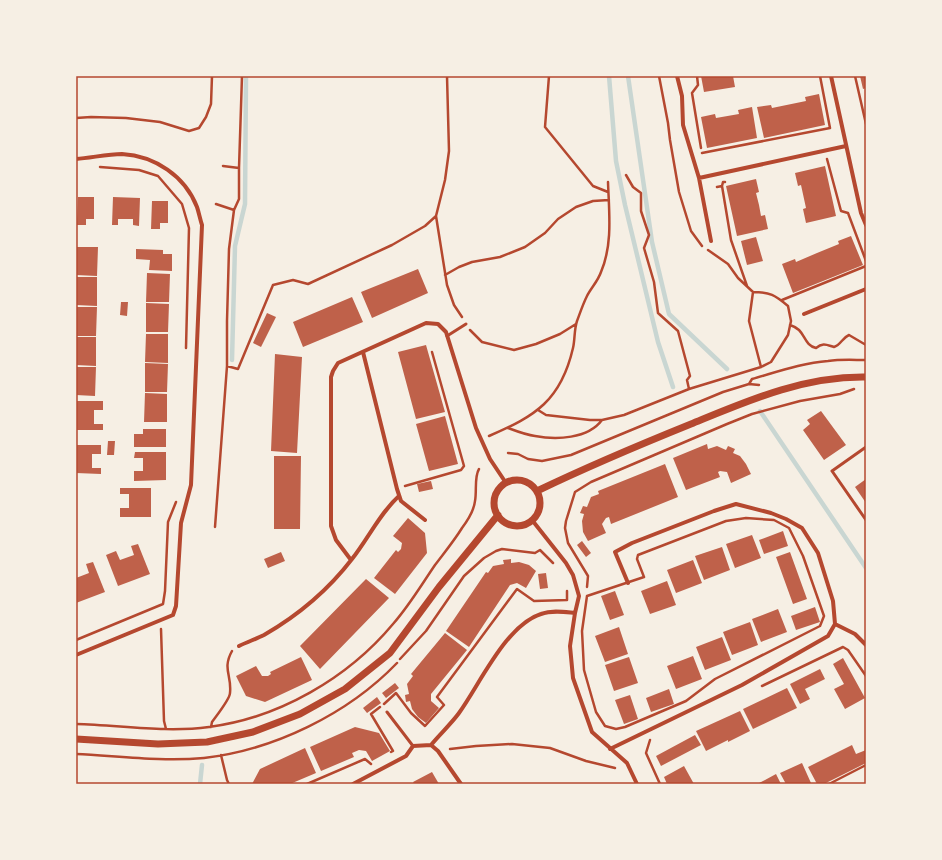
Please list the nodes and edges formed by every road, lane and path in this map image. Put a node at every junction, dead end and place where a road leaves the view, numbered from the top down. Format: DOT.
graph roads {
  1 [pos="212,76"];
  2 [pos="242,76"];
  3 [pos="446,76"];
  4 [pos="549,76"];
  5 [pos="659,76"];
  6 [pos="677,76"];
  7 [pos="697,76"];
  8 [pos="820,76"];
  9 [pos="831,76"];
  10 [pos="855,76"];
  11 [pos="76,118"];
  12 [pos="866,124"];
  13 [pos="846,146"];
  14 [pos="76,159"];
  15 [pos="821,161"];
  16 [pos="224,166"];
  17 [pos="95,167"];
  18 [pos="239,168"];
  19 [pos="626,175"];
  20 [pos="699,178"];
  21 [pos="731,181"];
  22 [pos="608,182"];
  23 [pos="722,186"];
  24 [pos="717,187"];
  25 [pos="608,192"];
  26 [pos="608,200"];
  27 [pos="216,204"];
  28 [pos="234,210"];
  29 [pos="436,216"];
  30 [pos="866,225"];
  31 [pos="711,241"];
  32 [pos="866,261"];
  33 [pos="866,266"];
  34 [pos="445,275"];
  35 [pos="747,287"];
  36 [pos="866,288"];
  37 [pos="753,292"];
  38 [pos="782,300"];
  39 [pos="804,314"];
  40 [pos="466,324"];
  41 [pos="576,324"];
  42 [pos="790,325"];
  43 [pos="447,334"];
  44 [pos="866,345"];
  45 [pos="362,352"];
  46 [pos="432,352"];
  47 [pos="186,353"];
  48 [pos="866,360"];
  49 [pos="227,366"];
  50 [pos="761,367"];
  51 [pos="866,377"];
  52 [pos="689,389"];
  53 [pos="844,393"];
  54 [pos="691,404"];
  55 [pos="693,408"];
  56 [pos="538,410"];
  57 [pos="602,420"];
  58 [pos="508,428"];
  59 [pos="481,440"];
  60 [pos="866,447"];
  61 [pos="508,453"];
  62 [pos="479,469"];
  63 [pos="506,484"];
  64 [pos="397,489"];
  65 [pos="537,491"];
  66 [pos="399,496"];
  67 [pos="176,500"];
  68 [pos="498,515"];
  69 [pos="425,520"];
  70 [pos="532,520"];
  71 [pos="866,520"];
  72 [pos="215,526"];
  73 [pos="351,560"];
  74 [pos="558,569"];
  75 [pos="628,582"];
  76 [pos="567,588"];
  77 [pos="587,596"];
  78 [pos="574,613"];
  79 [pos="835,624"];
  80 [pos="160,628"];
  81 [pos="76,640"];
  82 [pos="866,645"];
  83 [pos="239,646"];
  84 [pos="76,655"];
  85 [pos="866,676"];
  86 [pos="756,689"];
  87 [pos="387,712"];
  88 [pos="76,724"];
  89 [pos="211,727"];
  90 [pos="166,728"];
  91 [pos="656,737"];
  92 [pos="76,739"];
  93 [pos="431,745"];
  94 [pos="414,746"];
  95 [pos="450,749"];
  96 [pos="610,749"];
  97 [pos="76,754"];
  98 [pos="387,754"];
  99 [pos="221,755"];
  100 [pos="376,761"];
  101 [pos="866,765"];
  102 [pos="615,768"];
  103 [pos="229,784"];
  104 [pos="307,784"];
  105 [pos="353,784"];
  106 [pos="461,784"];
  107 [pos="637,784"];
  108 [pos="660,784"];
  109 [pos="829,784"];
  1 -- 11 [label="path"];
  2 -- 18 [label="path"];
  3 -- 29 [label="path"];
  4 -- 25 [label="path"];
  5 -- 35 [label="path"];
  6 -- 20 [label="street"];
  7 -- 8 [label="path"];
  9 -- 13 [label="street"];
  10 -- 12 [label="path"];
  13 -- 20 [label="street"];
  13 -- 30 [label="street"];
  14 -- 84 [label="street"];
  15 -- 32 [label="path"];
  16 -- 18 [label="path"];
  17 -- 47 [label="path"];
  18 -- 28 [label="path"];
  19 -- 52 [label="path"];
  20 -- 31 [label="street"];
  21 -- 23 [label="path"];
  22 -- 25 [label="path"];
  23 -- 24 [label="path"];
  23 -- 35 [label="path"];
  25 -- 26 [label="path"];
  26 -- 34 [label="path"];
  26 -- 41 [label="path"];
  27 -- 28 [label="path"];
  28 -- 49 [label="path"];
  29 -- 34 [label="path"];
  29 -- 49 [label="path"];
  33 -- 38 [label="path"];
  34 -- 40 [label="path"];
  35 -- 37 [label="path"];
  36 -- 39 [label="street"];
  37 -- 38 [label="path"];
  37 -- 50 [label="path"];
  38 -- 42 [label="path"];
  40 -- 41 [label="path"];
  40 -- 43 [label="lane"];
  41 -- 56 [label="path"];
  42 -- 44 [label="path"];
  42 -- 50 [label="path"];
  43 -- 45 [label="street"];
  43 -- 59 [label="street"];
  45 -- 64 [label="street"];
  45 -- 73 [label="street"];
  46 -- 64 [label="path"];
  48 -- 54 [label="path"];
  49 -- 72 [label="path"];
  50 -- 52 [label="path"];
  51 -- 65 [label="street"];
  52 -- 57 [label="path"];
  53 -- 77 [label="path"];
  54 -- 55 [label="path"];
  54 -- 61 [label="path"];
  56 -- 57 [label="path"];
  56 -- 58 [label="path"];
  57 -- 58 [label="path"];
  58 -- 59 [label="path"];
  59 -- 63 [label="street"];
  60 -- 71 [label="lane"];
  62 -- 89 [label="path"];
  63 -- 65 [label="street"];
  63 -- 68 [label="street"];
  64 -- 66 [label="street"];
  65 -- 70 [label="street"];
  66 -- 69 [label="street"];
  66 -- 73 [label="street"];
  67 -- 81 [label="path"];
  68 -- 70 [label="street"];
  68 -- 92 [label="street"];
  70 -- 78 [label="street"];
  73 -- 83 [label="street"];
  74 -- 99 [label="path"];
  75 -- 77 [label="path"];
  75 -- 77 [label="path"];
  75 -- 79 [label="street"];
  76 -- 98 [label="path"];
  78 -- 93 [label="street"];
  78 -- 96 [label="street"];
  79 -- 82 [label="street"];
  79 -- 96 [label="street"];
  80 -- 90 [label="path"];
  83 -- 89 [label="path"];
  85 -- 86 [label="path"];
  87 -- 94 [label="lane"];
  88 -- 90 [label="path"];
  89 -- 90 [label="path"];
  91 -- 108 [label="path"];
  93 -- 94 [label="street"];
  93 -- 106 [label="street"];
  94 -- 105 [label="street"];
  95 -- 102 [label="path"];
  96 -- 107 [label="street"];
  97 -- 99 [label="path"];
  99 -- 103 [label="path"];
  100 -- 104 [label="path"];
  101 -- 109 [label="path"];
}
